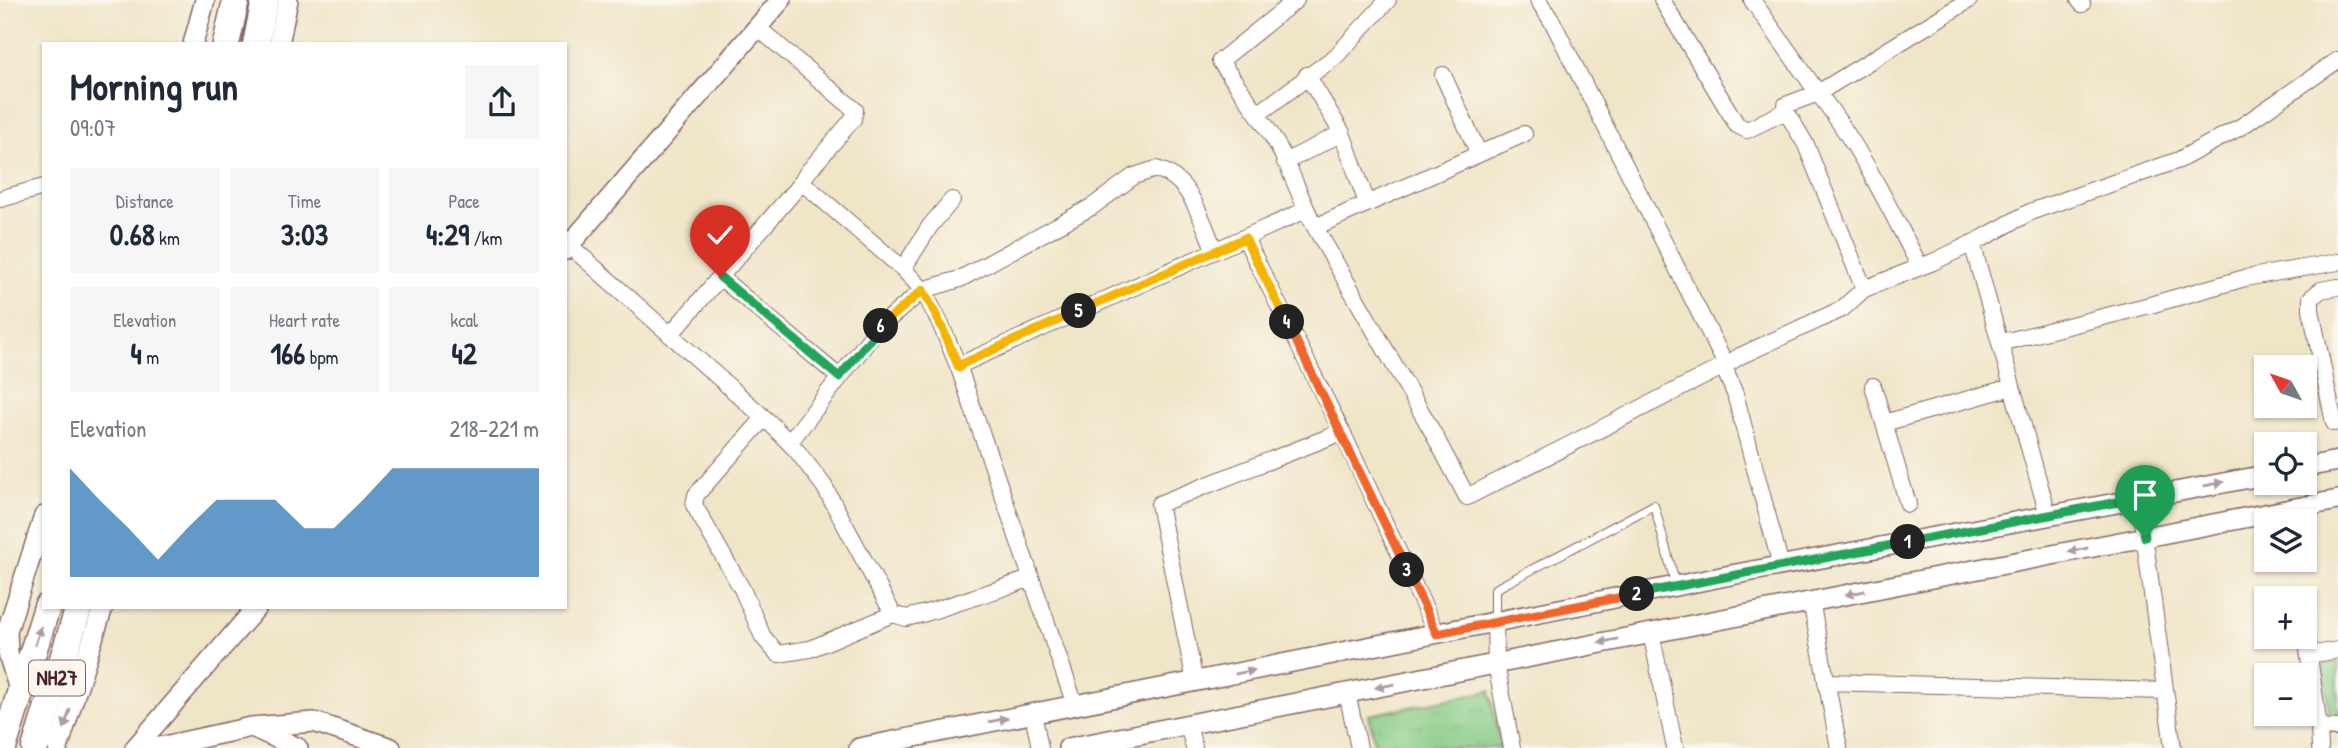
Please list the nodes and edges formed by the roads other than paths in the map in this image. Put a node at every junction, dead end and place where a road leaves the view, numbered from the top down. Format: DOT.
graph roads {
  1 [pos="205,0"];
  2 [pos="236,0"];
  3 [pos="265,0"];
  4 [pos="288,0"];
  5 [pos="781,0"];
  6 [pos="1296,0"];
  7 [pos="1388,0"];
  8 [pos="1538,0"];
  9 [pos="1662,0"];
  10 [pos="1752,0"];
  11 [pos="1969,0"];
  12 [pos="757,27"];
  13 [pos="194,42"];
  14 [pos="226,42"];
  15 [pos="256,42"];
  16 [pos="279,42"];
  17 [pos="2338,60"];
  18 [pos="1307,75"];
  19 [pos="1443,75"];
  20 [pos="1818,93"];
  21 [pos="1786,111"];
  22 [pos="1258,114"];
  23 [pos="1342,133"];
  24 [pos="1524,134"];
  25 [pos="1479,154"];
  26 [pos="1286,162"];
  27 [pos="802,182"];
  28 [pos="42,188"];
  29 [pos="0,199"];
  30 [pos="952,200"];
  31 [pos="1367,203"];
  32 [pos="1306,210"];
  33 [pos="1315,227"];
  34 [pos="1245,238"];
  35 [pos="1972,243"];
  36 [pos="567,247"];
  37 [pos="1215,251"];
  38 [pos="2338,262"];
  39 [pos="1920,267"];
  40 [pos="903,270"];
  41 [pos="720,277"];
  42 [pos="2338,286"];
  43 [pos="1864,289"];
  44 [pos="923,290"];
  45 [pos="670,335"];
  46 [pos="2000,343"];
  47 [pos="1726,365"];
  48 [pos="959,368"];
  49 [pos="839,377"];
  50 [pos="1873,386"];
  51 [pos="2012,387"];
  52 [pos="764,418"];
  53 [pos="2338,422"];
  54 [pos="1884,423"];
  55 [pos="1342,432"];
  56 [pos="789,443"];
  57 [pos="2338,461"];
  58 [pos="2317,465"];
  59 [pos="2254,477"];
  60 [pos="2139,498"];
  61 [pos="2338,500"];
  62 [pos="1908,504"];
  63 [pos="2048,515"];
  64 [pos="42,522"];
  65 [pos="2145,537"];
  66 [pos="1781,566"];
  67 [pos="1030,579"];
  68 [pos="1676,586"];
  69 [pos="1811,601"];
  70 [pos="46,609"];
  71 [pos="78,609"];
  72 [pos="102,609"];
  73 [pos="255,609"];
  74 [pos="893,614"];
  75 [pos="1495,623"];
  76 [pos="3,630"];
  77 [pos="1651,633"];
  78 [pos="1437,634"];
  79 [pos="2308,649"];
  80 [pos="2338,650"];
  81 [pos="2309,655"];
  82 [pos="1496,664"];
  83 [pos="1195,682"];
  84 [pos="1826,682"];
  85 [pos="2165,691"];
  86 [pos="20,693"];
  87 [pos="1347,693"];
  88 [pos="1075,705"];
  89 [pos="1033,713"];
  90 [pos="1188,724"];
  91 [pos="251,727"];
  92 [pos="2319,727"];
  93 [pos="2338,728"];
  94 [pos="3,748"];
  95 [pos="34,748"];
  96 [pos="58,748"];
  97 [pos="135,748"];
  98 [pos="155,748"];
  99 [pos="298,748"];
  100 [pos="391,748"];
  101 [pos="859,748"];
  102 [pos="1040,748"];
  103 [pos="1068,748"];
  104 [pos="1194,748"];
  105 [pos="1359,748"];
  106 [pos="1512,748"];
  107 [pos="1675,748"];
  108 [pos="1839,748"];
  109 [pos="2173,748"];
  110 [pos="2320,748"];
  1 -- 13 [label="street"];
  2 -- 14 [label="highway"];
  3 -- 15 [label="highway"];
  4 -- 16 [label="street"];
  5 -- 12 [label="street"];
  6 -- 22 [label="street"];
  7 -- 18 [label="street"];
  8 -- 47 [label="street"];
  9 -- 21 [label="street"];
  10 -- 20 [label="street"];
  11 -- 20 [label="street"];
  12 -- 27 [label="street"];
  12 -- 36 [label="street"];
  17 -- 35 [label="street"];
  18 -- 22 [label="street"];
  18 -- 23 [label="street"];
  19 -- 25 [label="street"];
  20 -- 21 [label="street"];
  20 -- 39 [label="street"];
  21 -- 43 [label="street"];
  22 -- 26 [label="street"];
  23 -- 26 [label="street"];
  23 -- 31 [label="street"];
  24 -- 25 [label="street"];
  25 -- 31 [label="street"];
  26 -- 32 [label="street"];
  27 -- 40 [label="street"];
  27 -- 41 [label="street"];
  28 -- 29 [label="street"];
  30 -- 40 [label="street"];
  31 -- 33 [label="street"];
  32 -- 33 [label="street"];
  32 -- 34 [label="street"];
  33 -- 47 [label="street"];
  34 -- 37 [label="street"];
  34 -- 55 [label="street"];
  35 -- 39 [label="street"];
  35 -- 46 [label="street"];
  36 -- 45 [label="street"];
  37 -- 44 [label="street"];
  37 -- 48 [label="street"];
  38 -- 46 [label="street"];
  39 -- 43 [label="street"];
  40 -- 44 [label="street"];
  41 -- 45 [label="street"];
  41 -- 49 [label="street"];
  42 -- 53 [label="street"];
  43 -- 47 [label="street"];
  44 -- 48 [label="street"];
  44 -- 49 [label="street"];
  45 -- 52 [label="street"];
  46 -- 51 [label="street"];
  47 -- 66 [label="street"];
  48 -- 67 [label="street"];
  49 -- 56 [label="street"];
  50 -- 54 [label="street"];
  51 -- 54 [label="street"];
  51 -- 63 [label="street"];
  52 -- 56 [label="street"];
  52 -- 74 [label="street"];
  54 -- 62 [label="street"];
  55 -- 78 [label="street"];
  55 -- 83 [label="street"];
  56 -- 74 [label="street"];
  57 -- 58 [label="street"];
  60 -- 59 [label="street, one-way"];
  60 -- 63 [label="street"];
  60 -- 65 [label="street"];
  61 -- 65 [label="street"];
  63 -- 66 [label="street"];
  64 -- 76 [label="street"];
  65 -- 69 [label="street, one-way"];
  65 -- 85 [label="street"];
  66 -- 68 [label="street"];
  67 -- 74 [label="street"];
  67 -- 88 [label="street"];
  68 -- 75 [label="street"];
  68 -- 75 [label="lane"];
  69 -- 77 [label="street"];
  69 -- 84 [label="street"];
  86 -- 70 [label="highway, NH27, one-way"];
  71 -- 95 [label="highway, NH27"];
  72 -- 96 [label="street, one-way"];
  73 -- 97 [label="street"];
  75 -- 78 [label="street"];
  75 -- 82 [label="street"];
  76 -- 86 [label="street"];
  77 -- 82 [label="street, one-way"];
  77 -- 107 [label="street"];
  83 -- 78 [label="street, one-way"];
  79 -- 81 [label="street"];
  80 -- 81 [label="street"];
  81 -- 92 [label="street"];
  82 -- 87 [label="street, one-way"];
  82 -- 106 [label="street"];
  83 -- 88 [label="street"];
  84 -- 85 [label="street"];
  84 -- 108 [label="street"];
  85 -- 109 [label="street"];
  86 -- 94 [label="highway, NH27"];
  87 -- 90 [label="street"];
  87 -- 105 [label="street"];
  88 -- 89 [label="street"];
  101 -- 89 [label="street, one-way"];
  89 -- 102 [label="street"];
  90 -- 103 [label="street"];
  90 -- 104 [label="street"];
  91 -- 98 [label="street"];
  91 -- 99 [label="street"];
  91 -- 100 [label="street"];
  92 -- 93 [label="street"];
  92 -- 110 [label="street"];
}
